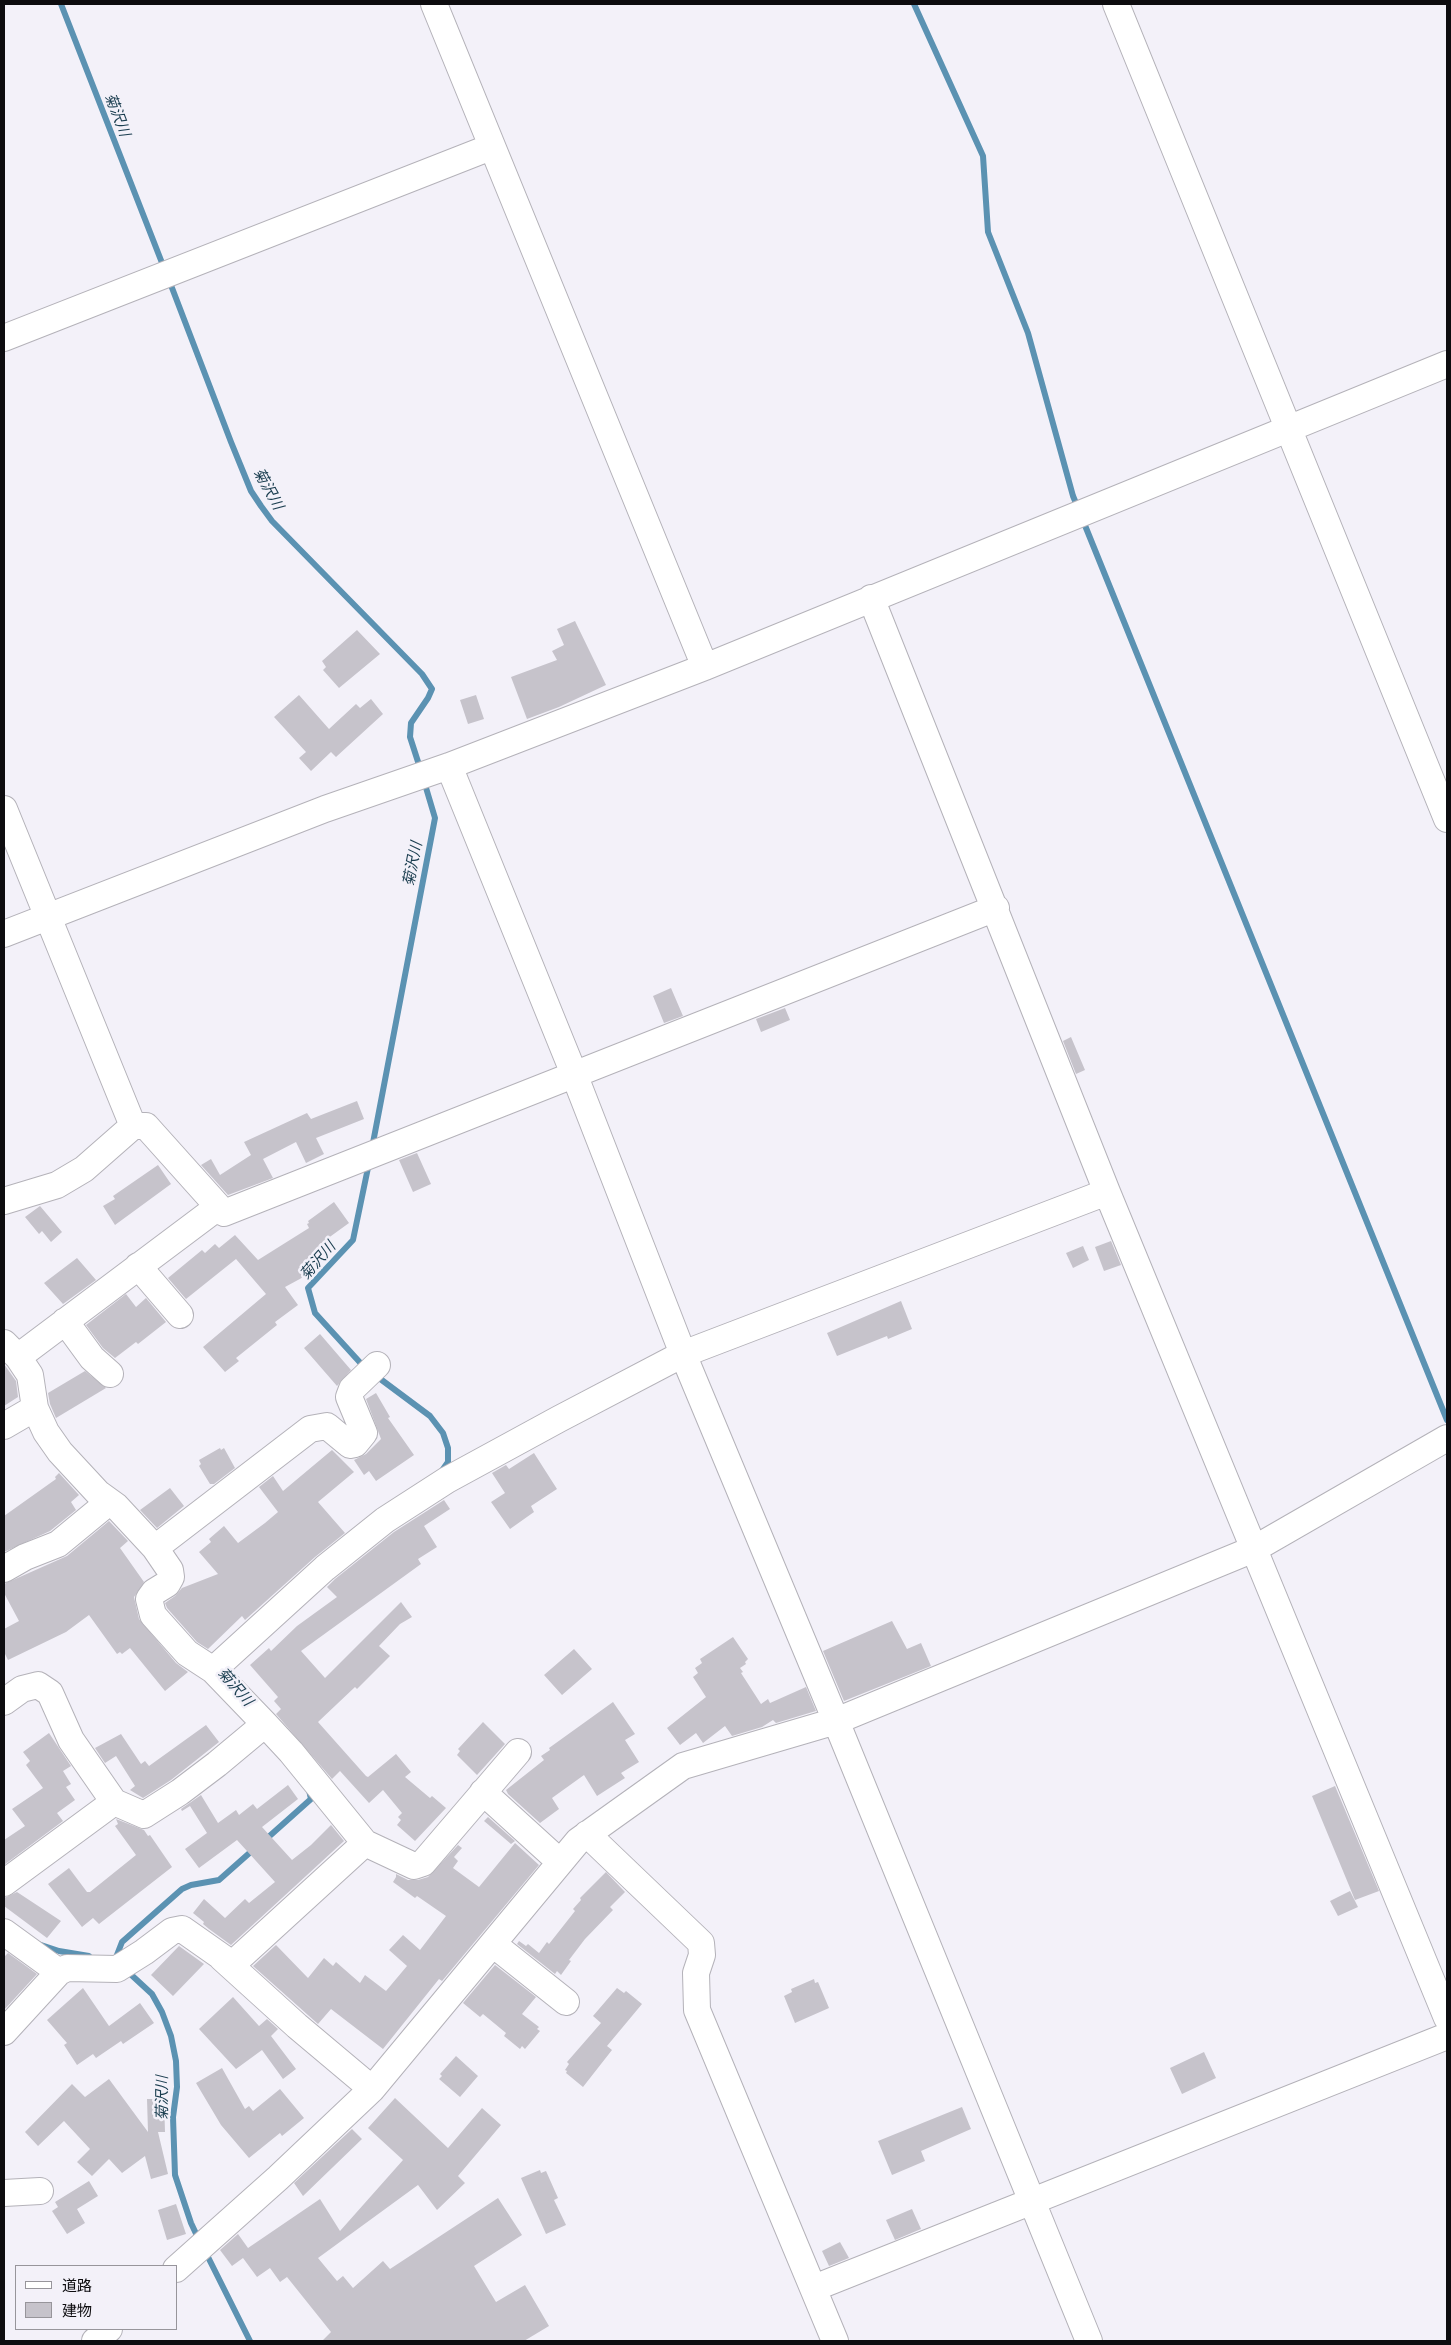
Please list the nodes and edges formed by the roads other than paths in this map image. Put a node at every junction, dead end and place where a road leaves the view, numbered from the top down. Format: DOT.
graph roads {
  1 [pos="434,4"];
  2 [pos="1116,4"];
  3 [pos="491,147"];
  4 [pos="4,338"];
  5 [pos="1447,364"];
  6 [pos="1288,429"];
  7 [pos="871,598"];
  8 [pos="704,667"];
  9 [pos="449,766"];
  10 [pos="4,809"];
  11 [pos="1447,819"];
  12 [pos="996,908"];
  13 [pos="47,917"];
  14 [pos="4,934"];
  15 [pos="574,1074"];
  16 [pos="133,1126"];
  17 [pos="1108,1192"];
  18 [pos="4,1201"];
  19 [pos="218,1207"];
  20 [pos="138,1266"];
  21 [pos="180,1315"];
  22 [pos="65,1321"];
  23 [pos="11,1350"];
  24 [pos="684,1354"];
  25 [pos="377,1365"];
  26 [pos="110,1374"];
  27 [pos="35,1408"];
  28 [pos="4,1426"];
  29 [pos="1447,1438"];
  30 [pos="109,1502"];
  31 [pos="155,1548"];
  32 [pos="1254,1549"];
  33 [pos="4,1569"];
  34 [pos="213,1670"];
  35 [pos="4,1702"];
  36 [pos="836,1721"];
  37 [pos="265,1724"];
  38 [pos="518,1752"];
  39 [pos="483,1792"];
  40 [pos="114,1802"];
  41 [pos="587,1834"];
  42 [pos="365,1843"];
  43 [pos="560,1862"];
  44 [pos="4,1883"];
  45 [pos="4,1932"];
  46 [pos="492,1944"];
  47 [pos="222,1958"];
  48 [pos="59,1972"];
  49 [pos="566,2002"];
  50 [pos="1447,2018"];
  51 [pos="4,2032"];
  52 [pos="1447,2036"];
  53 [pos="372,2089"];
  54 [pos="40,2191"];
  55 [pos="4,2193"];
  56 [pos="1031,2200"];
  57 [pos="178,2267"];
  58 [pos="814,2288"];
  59 [pos="108,2330"];
  60 [pos="95,2341"];
  61 [pos="836,2341"];
  62 [pos="1089,2341"];
  1 -- 3 [label="street"];
  2 -- 6 [label="street"];
  3 -- 4 [label="street"];
  3 -- 8 [label="street"];
  5 -- 6 [label="street"];
  6 -- 7 [label="street"];
  6 -- 11 [label="street"];
  7 -- 8 [label="street"];
  7 -- 12 [label="street"];
  8 -- 9 [label="street"];
  9 -- 13 [label="street"];
  9 -- 15 [label="street"];
  10 -- 13 [label="street"];
  12 -- 15 [label="street"];
  12 -- 17 [label="street"];
  13 -- 14 [label="street"];
  13 -- 16 [label="street"];
  15 -- 19 [label="street"];
  15 -- 24 [label="street"];
  16 -- 18 [label="street"];
  16 -- 19 [label="street"];
  17 -- 24 [label="street"];
  17 -- 32 [label="street"];
  19 -- 20 [label="street"];
  20 -- 21 [label="street"];
  20 -- 22 [label="street"];
  22 -- 23 [label="street"];
  22 -- 26 [label="street"];
  23 -- 27 [label="street"];
  24 -- 34 [label="street"];
  24 -- 36 [label="street"];
  25 -- 31 [label="street"];
  27 -- 28 [label="street"];
  27 -- 30 [label="street"];
  29 -- 32 [label="street"];
  30 -- 31 [label="street"];
  30 -- 33 [label="street"];
  31 -- 34 [label="street"];
  32 -- 36 [label="street"];
  32 -- 50 [label="street"];
  34 -- 37 [label="street"];
  35 -- 40 [label="street"];
  36 -- 41 [label="street"];
  36 -- 56 [label="street"];
  37 -- 40 [label="street"];
  37 -- 42 [label="street"];
  38 -- 39 [label="street"];
  39 -- 42 [label="street"];
  39 -- 43 [label="street"];
  40 -- 44 [label="street"];
  41 -- 43 [label="street"];
  41 -- 58 [label="street"];
  42 -- 47 [label="street"];
  43 -- 46 [label="street"];
  45 -- 48 [label="street"];
  46 -- 49 [label="street"];
  46 -- 53 [label="street"];
  47 -- 48 [label="street"];
  47 -- 53 [label="street"];
  48 -- 51 [label="street"];
  52 -- 56 [label="street"];
  53 -- 57 [label="street"];
  54 -- 55 [label="street"];
  56 -- 58 [label="street"];
  56 -- 62 [label="street"];
  58 -- 61 [label="street"];
  59 -- 60 [label="street"];
}
